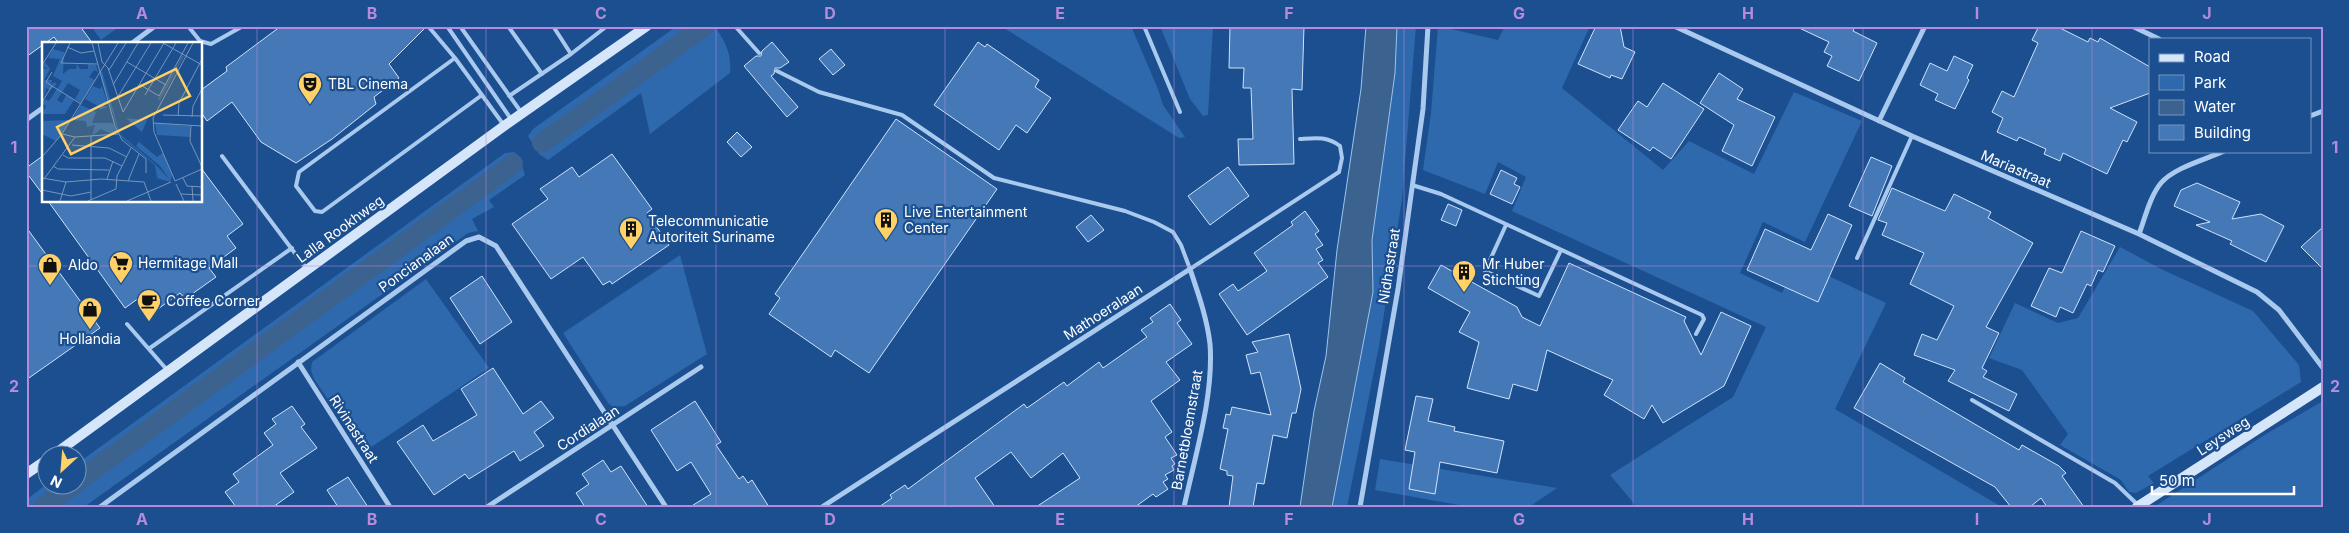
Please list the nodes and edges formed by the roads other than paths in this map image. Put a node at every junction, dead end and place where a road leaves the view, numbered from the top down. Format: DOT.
graph roads {
  1 [pos="155,26"];
  2 [pos="188,26"];
  3 [pos="243,26"];
  4 [pos="428,26"];
  5 [pos="447,26"];
  6 [pos="460,26"];
  7 [pos="508,26"];
  8 [pos="552,26"];
  9 [pos="607,26"];
  10 [pos="647,26"];
  11 [pos="735,26"];
  12 [pos="1144,26"];
  13 [pos="1428,26"];
  14 [pos="1674,26"];
  15 [pos="1925,26"];
  16 [pos="2132,26"];
  17 [pos="602,28"];
  18 [pos="2157,38"];
  19 [pos="134,42"];
  20 [pos="759,53"];
  21 [pos="571,54"];
  22 [pos="455,58"];
  23 [pos="777,71"];
  24 [pos="542,74"];
  25 [pos="482,95"];
  26 [pos="509,96"];
  27 [pos="42,108"];
  28 [pos="1180,112"];
  29 [pos="522,114"];
  30 [pos="26,120"];
  31 [pos="1879,121"];
  32 [pos="508,123"];
  33 [pos="1912,136"];
  34 [pos="1300,139"];
  35 [pos="2222,152"];
  36 [pos="222,156"];
  37 [pos="1412,185"];
  38 [pos="1506,225"];
  39 [pos="2139,234"];
  40 [pos="292,248"];
  41 [pos="1561,250"];
  42 [pos="1858,258"];
  43 [pos="308,270"];
  44 [pos="1190,270"];
  45 [pos="127,324"];
  46 [pos="1696,334"];
  47 [pos="150,348"];
  48 [pos="298,362"];
  49 [pos="701,368"];
  50 [pos="2323,368"];
  51 [pos="168,371"];
  52 [pos="2323,387"];
  53 [pos="1972,400"];
  54 [pos="613,424"];
  55 [pos="66,446"];
  56 [pos="38,466"];
  57 [pos="26,474"];
  58 [pos="2138,506"];
  59 [pos="100,507"];
  60 [pos="390,507"];
  61 [pos="487,507"];
  62 [pos="666,507"];
  63 [pos="822,507"];
  64 [pos="1184,507"];
  65 [pos="1360,507"];
  1 -- 19 [label="street"];
  2 -- 3 [label="lane"];
  4 -- 22 [label="lane"];
  5 -- 32 [label="lane"];
  6 -- 26 [label="lane"];
  7 -- 24 [label="lane"];
  8 -- 21 [label="lane"];
  9 -- 17 [label="lane"];
  10 -- 29 [label="street, Lalla Rookhweg"];
  11 -- 20 [label="lane"];
  12 -- 28 [label="lane"];
  13 -- 37 [label="street, Nidhastraat"];
  14 -- 31 [label="street, Mariastraat"];
  15 -- 31 [label="street"];
  16 -- 18 [label="street"];
  17 -- 21 [label="lane"];
  21 -- 24 [label="lane"];
  22 -- 25 [label="lane"];
  22 -- 25 [label="lane"];
  23 -- 44 [label="lane"];
  24 -- 26 [label="lane"];
  25 -- 32 [label="lane"];
  26 -- 29 [label="lane"];
  27 -- 30 [label="street"];
  29 -- 32 [label="street, Lalla Rookhweg"];
  31 -- 33 [label="street, Mariastraat"];
  32 -- 43 [label="street, Lalla Rookhweg"];
  33 -- 39 [label="street, Mariastraat"];
  33 -- 42 [label="lane"];
  34 -- 44 [label="lane, Mathoeralaan"];
  35 -- 39 [label="street"];
  36 -- 40 [label="lane"];
  37 -- 38 [label="lane"];
  37 -- 65 [label="street, Nidhastraat"];
  38 -- 41 [label="lane"];
  38 -- 41 [label="lane"];
  39 -- 50 [label="street, Mariastraat"];
  40 -- 43 [label="lane"];
  40 -- 47 [label="lane"];
  41 -- 46 [label="lane"];
  43 -- 51 [label="street, Lalla Rookhweg"];
  44 -- 63 [label="street, Mathoeralaan"];
  44 -- 64 [label="street, Barnetbloemstraat"];
  45 -- 47 [label="lane"];
  47 -- 51 [label="lane"];
  48 -- 54 [label="street, Poncianalaan"];
  48 -- 59 [label="street, Poncianalaan"];
  48 -- 60 [label="street, Rivinastraat"];
  49 -- 54 [label="street, Cordialaan"];
  51 -- 55 [label="street, Lalla Rookhweg"];
  52 -- 58 [label="street, Leysweg"];
  53 -- 58 [label="lane"];
  54 -- 61 [label="street, Cordialaan"];
  54 -- 62 [label="street, Poncianalaan"];
  56 -- 57 [label="street"];
}
